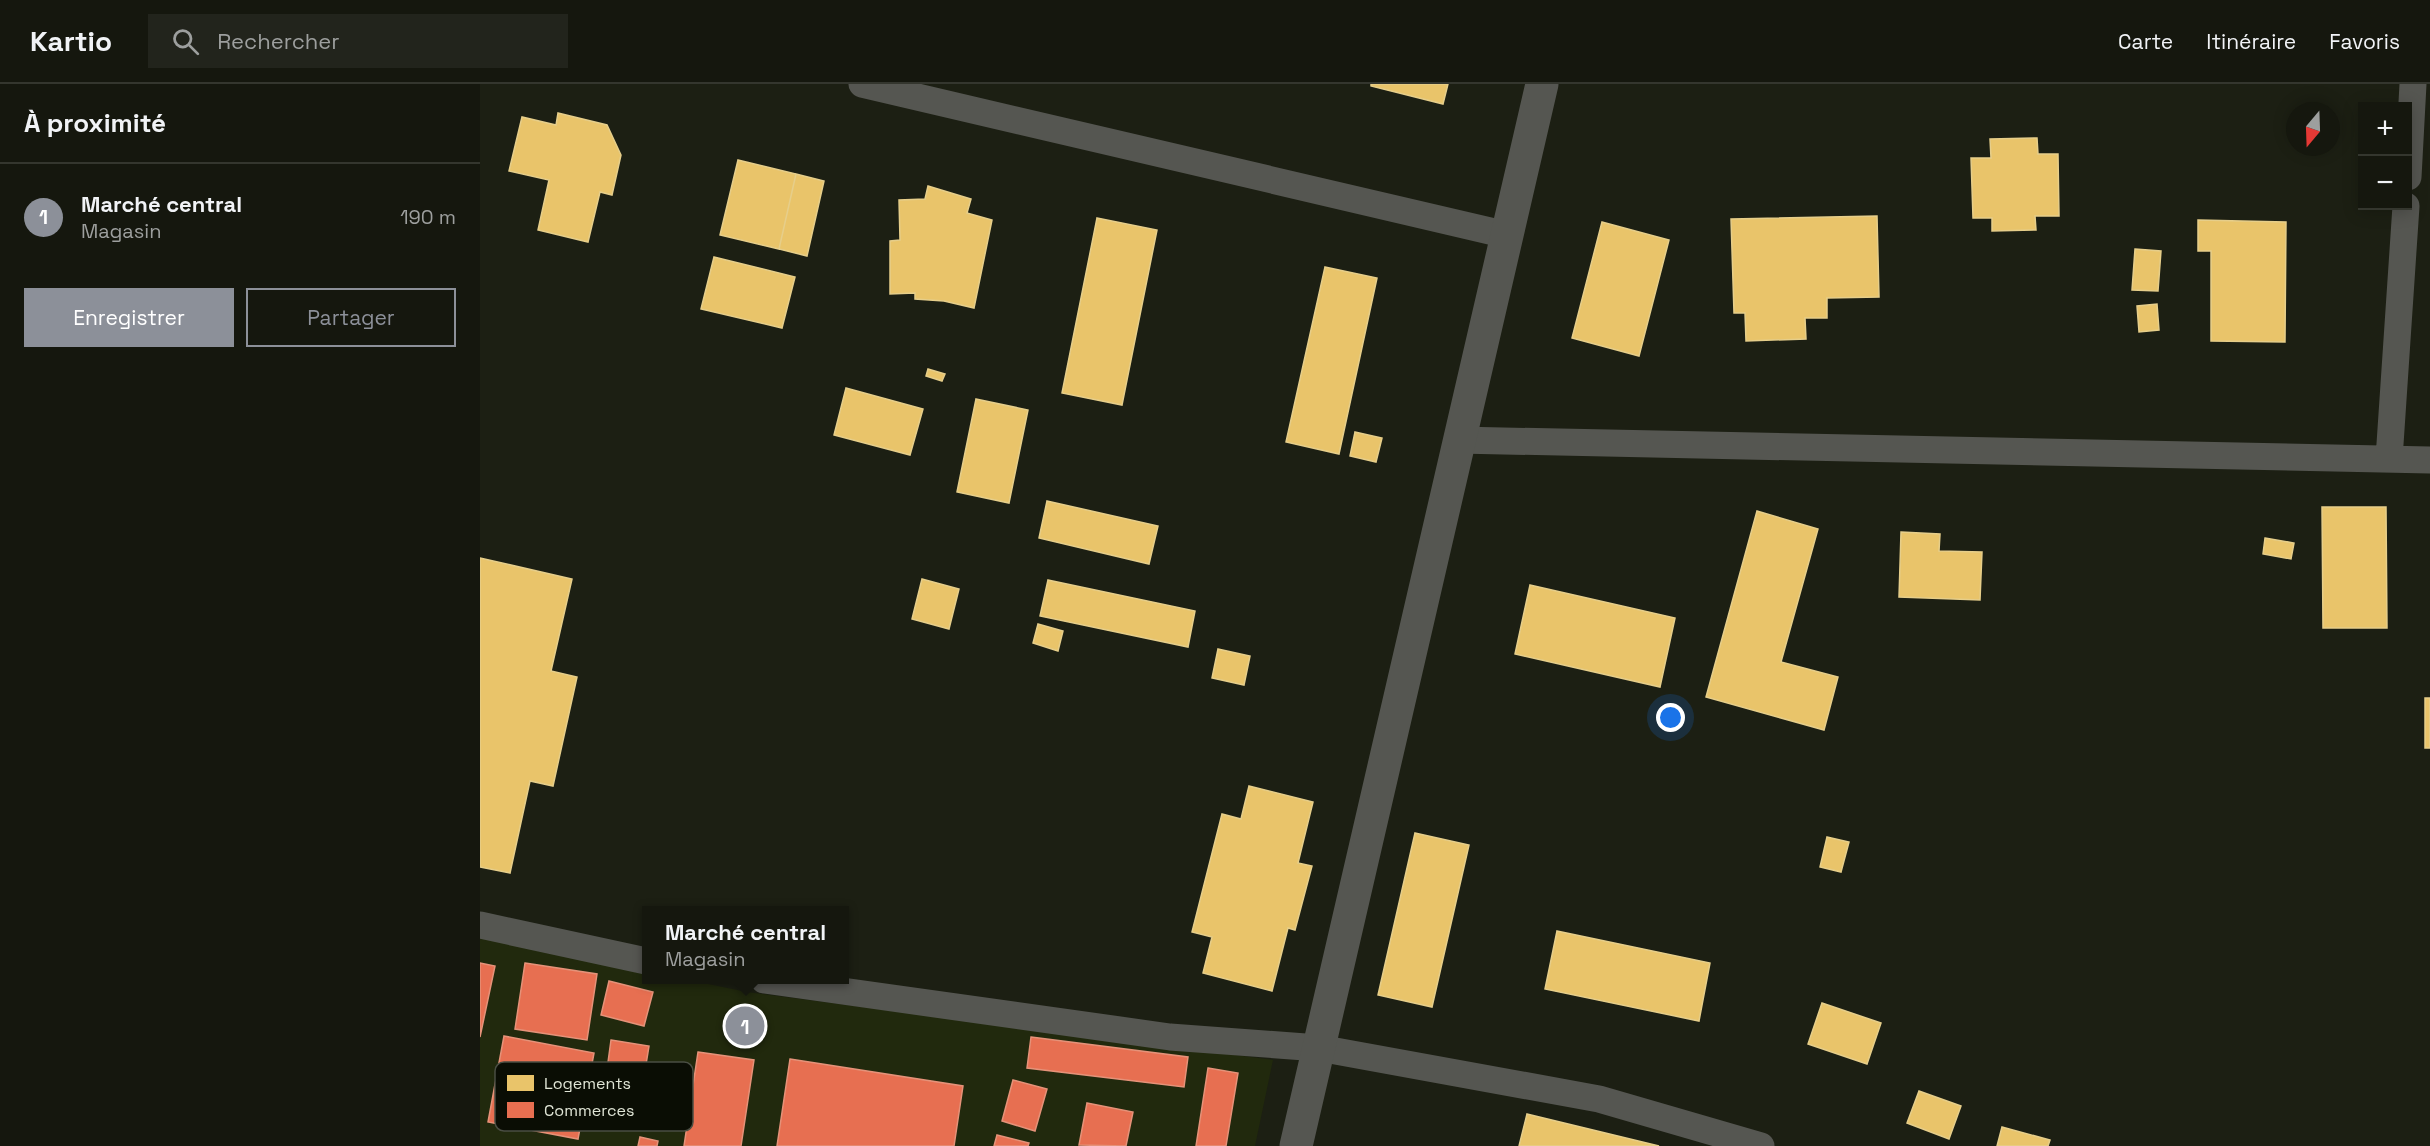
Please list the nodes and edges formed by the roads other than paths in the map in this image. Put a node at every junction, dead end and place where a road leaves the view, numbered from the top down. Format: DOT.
graph roads {
  1 [pos="862,84"];
  2 [pos="1542,84"];
  3 [pos="2414,84"];
  4 [pos="2409,156"];
  5 [pos="2406,210"];
  6 [pos="1507,235"];
  7 [pos="1458,440"];
  8 [pos="2390,459"];
  9 [pos="2430,460"];
  10 [pos="480,925"];
  11 [pos="642,960"];
  12 [pos="792,984"];
  13 [pos="1319,1048"];
  14 [pos="1296,1146"];
  15 [pos="1761,1146"];
  1 -- 6 [label="street"];
  2 -- 6 [label="street"];
  3 -- 4 [label="street"];
  5 -- 8 [label="street"];
  6 -- 7 [label="street"];
  7 -- 8 [label="street"];
  7 -- 13 [label="street"];
  8 -- 9 [label="street"];
  10 -- 11 [label="street"];
  12 -- 13 [label="street"];
  13 -- 14 [label="street"];
  13 -- 15 [label="street"];
}
